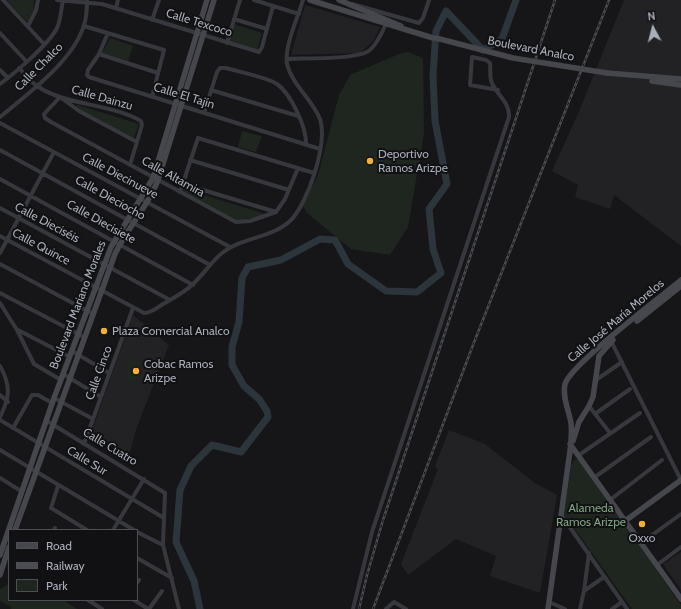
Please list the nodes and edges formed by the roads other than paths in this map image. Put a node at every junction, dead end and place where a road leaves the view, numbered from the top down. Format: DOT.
graph roads {
  1 [pos="3,0"];
  2 [pos="38,0"];
  3 [pos="57,0"];
  4 [pos="118,0"];
  5 [pos="159,0"];
  6 [pos="207,0"];
  7 [pos="214,0"];
  8 [pos="240,0"];
  9 [pos="254,0"];
  10 [pos="303,0"];
  11 [pos="310,0"];
  12 [pos="339,0"];
  13 [pos="428,0"];
  14 [pos="63,1"];
  15 [pos="87,1"];
  16 [pos="349,3"];
  17 [pos="273,6"];
  18 [pos="116,8"];
  19 [pos="299,14"];
  20 [pos="234,19"];
  21 [pos="152,20"];
  22 [pos="386,24"];
  23 [pos="28,26"];
  24 [pos="84,26"];
  25 [pos="267,29"];
  26 [pos="0,33"];
  27 [pos="108,33"];
  28 [pos="197,34"];
  29 [pos="203,35"];
  30 [pos="434,38"];
  31 [pos="227,42"];
  32 [pos="44,44"];
  33 [pos="99,54"];
  34 [pos="287,59"];
  35 [pos="26,61"];
  36 [pos="19,68"];
  37 [pos="0,70"];
  38 [pos="158,73"];
  39 [pos="625,75"];
  40 [pos="8,78"];
  41 [pos="681,78"];
  42 [pos="0,84"];
  43 [pos="681,85"];
  44 [pos="37,86"];
  45 [pos="212,90"];
  46 [pos="498,90"];
  47 [pos="60,97"];
  48 [pos="152,97"];
  49 [pos="178,104"];
  50 [pos="204,113"];
  51 [pos="298,116"];
  52 [pos="0,117"];
  53 [pos="0,123"];
  54 [pos="137,142"];
  55 [pos="306,145"];
  56 [pos="320,149"];
  57 [pos="0,150"];
  58 [pos="54,152"];
  59 [pos="190,160"];
  60 [pos="130,165"];
  61 [pos="298,168"];
  62 [pos="314,172"];
  63 [pos="43,173"];
  64 [pos="0,179"];
  65 [pos="156,179"];
  66 [pos="183,184"];
  67 [pos="289,190"];
  68 [pos="180,192"];
  69 [pos="32,196"];
  70 [pos="145,201"];
  71 [pos="0,208"];
  72 [pos="276,212"];
  73 [pos="19,219"];
  74 [pos="131,221"];
  75 [pos="0,236"];
  76 [pos="7,240"];
  77 [pos="114,240"];
  78 [pos="120,244"];
  79 [pos="230,248"];
  80 [pos="0,253"];
  81 [pos="0,264"];
  82 [pos="104,264"];
  83 [pos="210,265"];
  84 [pos="110,268"];
  85 [pos="681,280"];
  86 [pos="193,285"];
  87 [pos="681,286"];
  88 [pos="96,288"];
  89 [pos="102,291"];
  90 [pos="0,293"];
  91 [pos="170,300"];
  92 [pos="0,303"];
  93 [pos="133,308"];
  94 [pos="90,312"];
  95 [pos="17,330"];
  96 [pos="78,334"];
  97 [pos="84,337"];
  98 [pos="610,340"];
  99 [pos="72,351"];
  100 [pos="78,354"];
  101 [pos="70,357"];
  102 [pos="622,362"];
  103 [pos="0,366"];
  104 [pos="109,373"];
  105 [pos="63,374"];
  106 [pos="70,378"];
  107 [pos="61,380"];
  108 [pos="596,380"];
  109 [pos="630,389"];
  110 [pos="0,395"];
  111 [pos="101,397"];
  112 [pos="53,400"];
  113 [pos="8,402"];
  114 [pos="61,402"];
  115 [pos="589,406"];
  116 [pos="640,413"];
  117 [pos="595,414"];
  118 [pos="0,418"];
  119 [pos="93,419"];
  120 [pos="47,421"];
  121 [pos="52,424"];
  122 [pos="13,428"];
  123 [pos="610,433"];
  124 [pos="652,437"];
  125 [pos="38,444"];
  126 [pos="84,444"];
  127 [pos="44,447"];
  128 [pos="571,447"];
  129 [pos="0,450"];
  130 [pos="579,455"];
  131 [pos="662,460"];
  132 [pos="30,468"];
  133 [pos="35,471"];
  134 [pos="595,477"];
  135 [pos="0,478"];
  136 [pos="144,479"];
  137 [pos="681,480"];
  138 [pos="58,486"];
  139 [pos="21,491"];
  140 [pos="131,499"];
  141 [pos="610,500"];
  142 [pos="681,514"];
  143 [pos="562,516"];
  144 [pos="164,518"];
  145 [pos="625,521"];
  146 [pos="118,522"];
  147 [pos="9,529"];
  148 [pos="15,529"];
  149 [pos="85,529"];
  150 [pos="114,529"];
  151 [pos="132,529"];
  152 [pos="8,531"];
  153 [pos="138,532"];
  154 [pos="641,543"];
  155 [pos="163,545"];
  156 [pos="681,547"];
  157 [pos="8,550"];
  158 [pos="589,553"];
  159 [pos="0,555"];
  160 [pos="138,559"];
  161 [pos="656,565"];
  162 [pos="0,575"];
  163 [pos="604,577"];
  164 [pos="172,578"];
  165 [pos="162,591"];
  166 [pos="584,591"];
  167 [pos="681,599"];
  168 [pos="90,601"];
  169 [pos="136,601"];
  170 [pos="549,602"];
  171 [pos="622,602"];
  172 [pos="102,609"];
  173 [pos="148,609"];
  174 [pos="179,609"];
  175 [pos="353,609"];
  176 [pos="386,609"];
  177 [pos="406,609"];
  178 [pos="548,609"];
  179 [pos="565,609"];
  180 [pos="580,609"];
  181 [pos="612,609"];
  182 [pos="627,609"];
  1 -- 23 [label="street"];
  2 -- 23 [label="street"];
  3 -- 14 [label="street"];
  4 -- 18 [label="street"];
  5 -- 21 [label="street"];
  6 -- 28 [label="street, Boulevard Mariano Morales"];
  7 -- 29 [label="street, Boulevard Mariano Morales"];
  8 -- 20 [label="street"];
  9 -- 17 [label="street"];
  10 -- 19 [label="street"];
  11 -- 22 [label="street, Boulevard Analco"];
  12 -- 16 [label="street, Boulevard Analco"];
  13 -- 16 [label="street, Boulevard Analco"];
  14 -- 15 [label="street, Calle Texcoco"];
  14 -- 32 [label="street"];
  15 -- 18 [label="street, Calle Texcoco"];
  15 -- 24 [label="street, Calle Chalco"];
  16 -- 30 [label="street, Boulevard Analco"];
  17 -- 19 [label="street"];
  17 -- 25 [label="street, Calle Texcoco"];
  18 -- 21 [label="street, Calle Texcoco"];
  19 -- 34 [label="street"];
  20 -- 25 [label="street"];
  20 -- 31 [label="street"];
  21 -- 28 [label="street, Calle Texcoco"];
  22 -- 30 [label="street, Boulevard Analco"];
  22 -- 34 [label="street"];
  23 -- 32 [label="street"];
  24 -- 27 [label="street"];
  24 -- 44 [label="street, Calle Chalco"];
  25 -- 31 [label="street, Calle Texcoco"];
  26 -- 35 [label="street"];
  27 -- 33 [label="street, Calle El Tajín"];
  27 -- 38 [label="street"];
  28 -- 29 [label="street, Calle Texcoco"];
  28 -- 49 [label="street, Boulevard Mariano Morales"];
  29 -- 31 [label="street, Calle Texcoco"];
  29 -- 49 [label="street, Boulevard Mariano Morales"];
  30 -- 39 [label="street, Boulevard Analco, bridge"];
  32 -- 35 [label="street"];
  33 -- 38 [label="street"];
  33 -- 48 [label="street, Calle El Tajín"];
  34 -- 56 [label="street, Calle Quince"];
  35 -- 36 [label="street"];
  36 -- 40 [label="street"];
  36 -- 44 [label="street, Calle Dainzu"];
  37 -- 40 [label="street"];
  38 -- 48 [label="street"];
  39 -- 41 [label="street, Boulevard Analco"];
  39 -- 43 [label="street, Boulevard Analco"];
  40 -- 42 [label="street"];
  44 -- 47 [label="street, Calle Dainzu"];
  44 -- 52 [label="street, Calle Chalco"];
  45 -- 50 [label="street"];
  45 -- 51 [label="street"];
  45 -- 51 [label="street"];
  46 -- 46 [label="street"];
  46 -- 175 [label="street"];
  47 -- 54 [label="street"];
  47 -- 54 [label="street, Calle Dainzu"];
  47 -- 60 [label="street, Calle Altamira"];
  48 -- 49 [label="street, Calle El Tajín"];
  49 -- 50 [label="street, Calle El Tajín"];
  49 -- 65 [label="street, Boulevard Mariano Morales"];
  50 -- 55 [label="street, Calle El Tajín"];
  51 -- 55 [label="street"];
  53 -- 58 [label="street, Calle Diecinueve"];
  54 -- 60 [label="street, Calle Dainzu"];
  55 -- 56 [label="street, Calle El Tajín"];
  56 -- 62 [label="street, Calle Quince"];
  57 -- 63 [label="street, Calle Dieciocho"];
  58 -- 63 [label="street"];
  58 -- 70 [label="street, Calle Diecinueve"];
  59 -- 61 [label="street"];
  59 -- 66 [label="street"];
  59 -- 67 [label="street"];
  60 -- 65 [label="street, Calle Altamira"];
  61 -- 62 [label="street"];
  61 -- 67 [label="street"];
  62 -- 79 [label="street, Calle Quince"];
  63 -- 69 [label="street"];
  63 -- 74 [label="street, Calle Dieciocho"];
  64 -- 69 [label="street, Calle Diecisiete"];
  65 -- 68 [label="street, Calle Altamira"];
  65 -- 70 [label="street, Boulevard Mariano Morales"];
  66 -- 68 [label="street"];
  66 -- 72 [label="street"];
  67 -- 72 [label="street"];
  68 -- 72 [label="street, Calle Altamira"];
  69 -- 73 [label="street"];
  69 -- 77 [label="street, Calle Diecisiete"];
  70 -- 74 [label="street, Boulevard Mariano Morales"];
  70 -- 79 [label="street, Calle Diecinueve"];
  71 -- 73 [label="street, Calle Dieciséis"];
  73 -- 76 [label="street"];
  73 -- 82 [label="street, Calle Dieciséis"];
  74 -- 77 [label="street, Boulevard Mariano Morales"];
  74 -- 78 [label="street, Boulevard Mariano Morales"];
  74 -- 83 [label="street, Calle Dieciocho"];
  75 -- 76 [label="street, Calle Quince"];
  76 -- 80 [label="street"];
  76 -- 88 [label="street, Calle Quince"];
  77 -- 78 [label="street, Calle Diecisiete"];
  77 -- 82 [label="street, Boulevard Mariano Morales"];
  78 -- 84 [label="street, Boulevard Mariano Morales"];
  78 -- 86 [label="street, Calle Diecisiete"];
  79 -- 83 [label="street, Calle Quince"];
  81 -- 94 [label="street"];
  82 -- 84 [label="street, Calle Dieciséis"];
  82 -- 88 [label="street, Boulevard Mariano Morales"];
  83 -- 86 [label="street, Calle Quince"];
  84 -- 89 [label="street, Boulevard Mariano Morales"];
  84 -- 91 [label="street, Calle Dieciséis"];
  85 -- 98 [label="street, Calle José María Morelos"];
  86 -- 91 [label="street, Calle Quince"];
  87 -- 98 [label="street, Calle José María Morelos"];
  88 -- 89 [label="street, Calle Quince"];
  88 -- 94 [label="street, Boulevard Mariano Morales"];
  89 -- 93 [label="street, Calle Quince"];
  89 -- 94 [label="street, Boulevard Mariano Morales"];
  90 -- 96 [label="street"];
  91 -- 93 [label="street, Calle Quince"];
  92 -- 95 [label="street"];
  93 -- 104 [label="street, Calle Cinco"];
  94 -- 96 [label="street, Boulevard Mariano Morales"];
  94 -- 97 [label="street, Boulevard Mariano Morales"];
  95 -- 101 [label="street"];
  95 -- 107 [label="street"];
  96 -- 97 [label="street"];
  96 -- 99 [label="street, Boulevard Mariano Morales"];
  97 -- 100 [label="street, Boulevard Mariano Morales"];
  98 -- 102 [label="street"];
  98 -- 108 [label="street, Calle José María Morelos"];
  98 -- 128 [label="street, Calle José María Morelos"];
  99 -- 100 [label="street"];
  99 -- 101 [label="street, Boulevard Mariano Morales"];
  100 -- 104 [label="street"];
  100 -- 106 [label="street, Boulevard Mariano Morales"];
  101 -- 105 [label="street, Boulevard Mariano Morales"];
  102 -- 108 [label="street"];
  102 -- 137 [label="street"];
  103 -- 113 [label="street"];
  104 -- 111 [label="street, Calle Cinco"];
  105 -- 106 [label="street"];
  105 -- 107 [label="street, Boulevard Mariano Morales"];
  106 -- 111 [label="street"];
  106 -- 114 [label="street, Boulevard Mariano Morales"];
  107 -- 112 [label="street, Boulevard Mariano Morales"];
  108 -- 115 [label="street, Calle José María Morelos"];
  109 -- 117 [label="street"];
  110 -- 113 [label="street"];
  111 -- 119 [label="street, Calle Cinco"];
  112 -- 114 [label="street"];
  112 -- 120 [label="street, Boulevard Mariano Morales"];
  112 -- 122 [label="street"];
  113 -- 118 [label="street"];
  114 -- 119 [label="street"];
  114 -- 121 [label="street, Boulevard Mariano Morales"];
  115 -- 117 [label="street"];
  115 -- 128 [label="street, Calle José María Morelos"];
  116 -- 123 [label="street"];
  117 -- 123 [label="street"];
  118 -- 122 [label="street, Calle Sur"];
  119 -- 126 [label="street, Calle Cinco"];
  120 -- 121 [label="street, Calle Cuatro"];
  120 -- 125 [label="street, Boulevard Mariano Morales"];
  121 -- 126 [label="street, Calle Cuatro"];
  121 -- 127 [label="street, Boulevard Mariano Morales"];
  122 -- 125 [label="street, Calle Sur"];
  123 -- 130 [label="street"];
  124 -- 134 [label="street"];
  125 -- 127 [label="street, Calle Sur"];
  125 -- 132 [label="street, Boulevard Mariano Morales"];
  126 -- 136 [label="street, Calle Cuatro"];
  127 -- 133 [label="street, Boulevard Mariano Morales"];
  127 -- 140 [label="street, Calle Sur"];
  128 -- 130 [label="street"];
  128 -- 143 [label="street, Calle José María Morelos"];
  129 -- 132 [label="street"];
  130 -- 134 [label="street"];
  131 -- 141 [label="street"];
  132 -- 133 [label="street"];
  132 -- 139 [label="street, Boulevard Mariano Morales"];
  133 -- 138 [label="street"];
  133 -- 148 [label="street, Boulevard Mariano Morales"];
  134 -- 141 [label="street"];
  135 -- 139 [label="street"];
  136 -- 140 [label="street"];
  136 -- 144 [label="street, Calle Cuatro"];
  137 -- 145 [label="street"];
  138 -- 146 [label="street"];
  138 -- 149 [label="street"];
  139 -- 147 [label="street, Boulevard Mariano Morales"];
  140 -- 144 [label="street, Calle Sur"];
  140 -- 146 [label="street"];
  141 -- 145 [label="street"];
  142 -- 154 [label="street"];
  143 -- 158 [label="street"];
  143 -- 170 [label="street, Calle José María Morelos"];
  144 -- 155 [label="street"];
  145 -- 154 [label="street"];
  146 -- 150 [label="street"];
  146 -- 151 [label="street"];
  152 -- 159 [label="street, Boulevard Mariano Morales"];
  153 -- 155 [label="street"];
  154 -- 161 [label="street"];
  155 -- 164 [label="street"];
  156 -- 161 [label="street"];
  157 -- 162 [label="street"];
  158 -- 163 [label="street"];
  158 -- 166 [label="street"];
  160 -- 164 [label="street"];
  161 -- 167 [label="street"];
  163 -- 166 [label="street"];
  163 -- 171 [label="street"];
  164 -- 174 [label="street"];
  165 -- 173 [label="street"];
  166 -- 180 [label="street"];
  168 -- 172 [label="street"];
  169 -- 173 [label="street"];
  170 -- 178 [label="street, Calle José María Morelos"];
  170 -- 179 [label="street"];
  171 -- 181 [label="street"];
  171 -- 182 [label="street"];
  176 -- 177 [label="street"];
}
